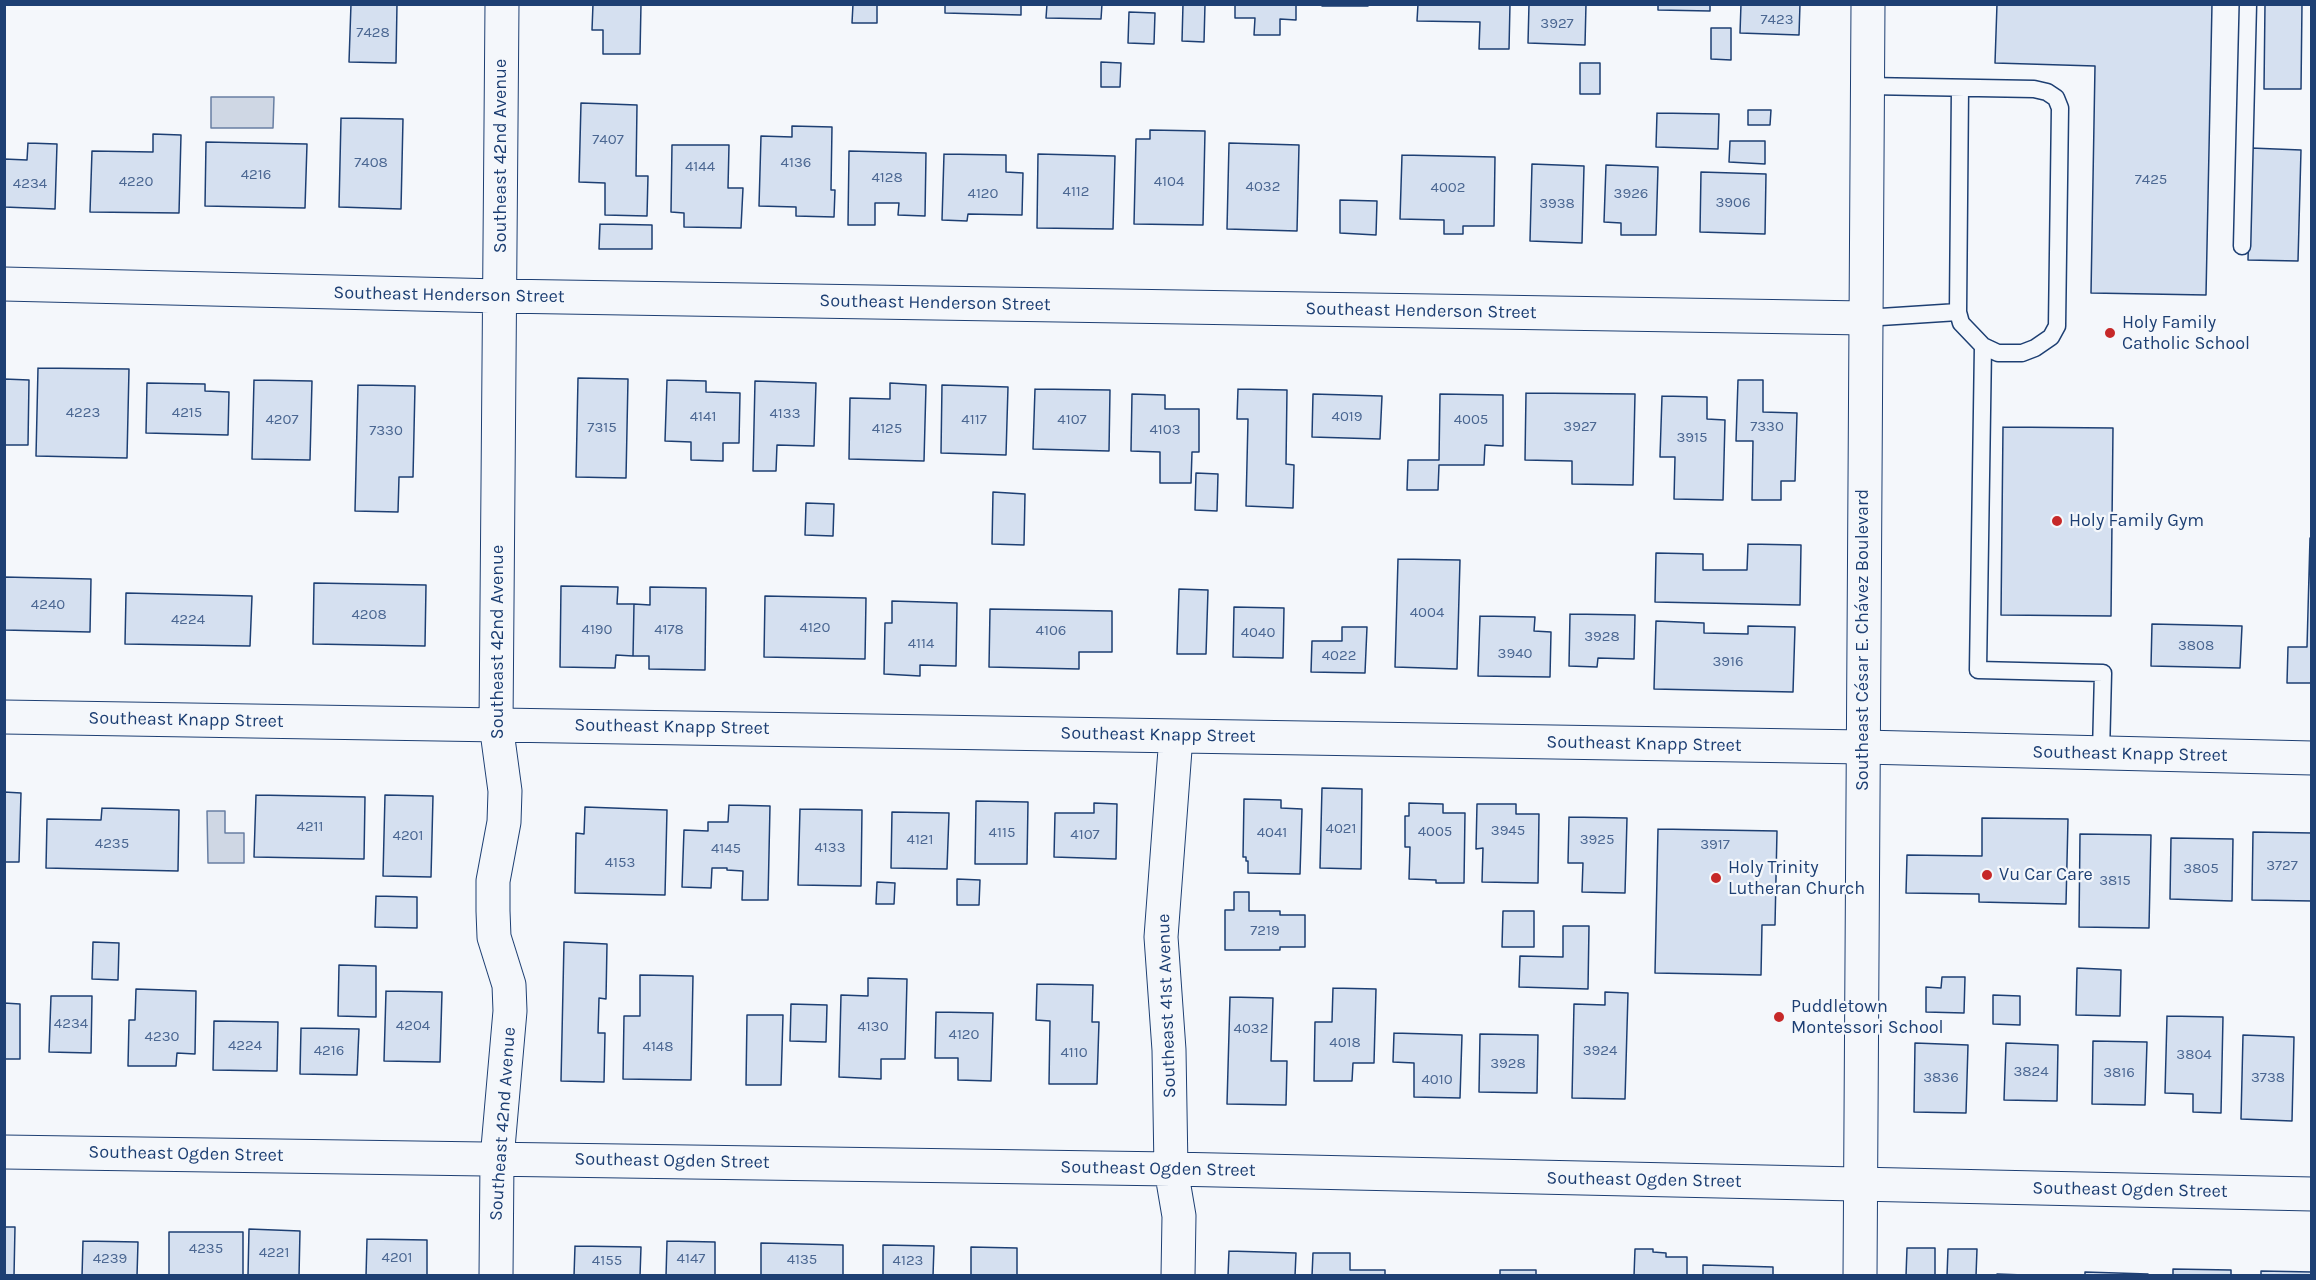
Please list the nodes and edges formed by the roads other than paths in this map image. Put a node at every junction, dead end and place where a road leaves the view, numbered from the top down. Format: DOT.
graph roads {
  1 [pos="502,4"];
  2 [pos="1868,4"];
  3 [pos="2248,4"];
  4 [pos="1868,86"];
  5 [pos="1960,88"];
  6 [pos="2242,246"];
  7 [pos="4,284"];
  8 [pos="500,296"];
  9 [pos="1958,312"];
  10 [pos="1865,318"];
  11 [pos="1983,346"];
  12 [pos="4,717"];
  13 [pos="496,724"];
  14 [pos="1176,735"];
  15 [pos="1863,747"];
  16 [pos="2101,753"];
  17 [pos="2312,758"];
  18 [pos="4,1152"];
  19 [pos="497,1159"];
  20 [pos="1171,1169"];
  21 [pos="1860,1185"];
  22 [pos="2312,1194"];
  23 [pos="496,1275"];
  24 [pos="1179,1275"];
  25 [pos="1860,1275"];
  1 -- 8 [label="street, Southeast 42nd Avenue"];
  2 -- 4 [label="street, Southeast César E. Chávez Boulevard"];
  3 -- 6 [label="lane"];
  4 -- 5 [label="lane"];
  4 -- 10 [label="street, Southeast César E. Chávez Boulevard"];
  5 -- 9 [label="lane"];
  5 -- 11 [label="lane"];
  7 -- 8 [label="street, Southeast Henderson Street"];
  8 -- 10 [label="street, Southeast Henderson Street"];
  8 -- 13 [label="street, Southeast 42nd Avenue"];
  9 -- 10 [label="lane"];
  9 -- 11 [label="lane"];
  10 -- 15 [label="street, Southeast César E. Chávez Boulevard"];
  11 -- 16 [label="lane"];
  12 -- 13 [label="street, Southeast Knapp Street"];
  13 -- 14 [label="street, Southeast Knapp Street"];
  13 -- 19 [label="street, Southeast 42nd Avenue"];
  14 -- 15 [label="street, Southeast Knapp Street"];
  14 -- 20 [label="street, Southeast 41st Avenue"];
  15 -- 16 [label="street, Southeast Knapp Street"];
  15 -- 21 [label="street, Southeast César E. Chávez Boulevard"];
  16 -- 17 [label="street, Southeast Knapp Street"];
  18 -- 19 [label="street, Southeast Ogden Street"];
  19 -- 20 [label="street, Southeast Ogden Street"];
  19 -- 23 [label="street, Southeast 42nd Avenue"];
  20 -- 21 [label="street, Southeast Ogden Street"];
  20 -- 24 [label="street, Southeast 41st Avenue"];
  21 -- 22 [label="street, Southeast Ogden Street"];
  21 -- 25 [label="street, Southeast César E. Chávez Boulevard"];
}
